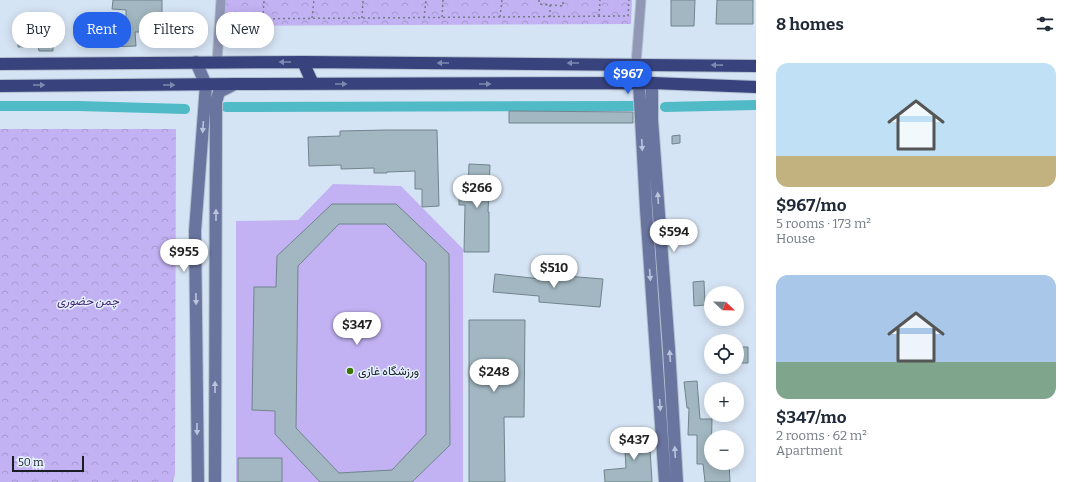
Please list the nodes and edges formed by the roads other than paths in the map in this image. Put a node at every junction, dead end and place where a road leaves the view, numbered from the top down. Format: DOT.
graph roads {
  1 [pos="221,0"];
  2 [pos="640,0"];
  3 [pos="196,62"];
  4 [pos="217,62"];
  5 [pos="303,62"];
  6 [pos="0,64"];
  7 [pos="636,64"];
  8 [pos="756,66"];
  9 [pos="652,83"];
  10 [pos="236,84"];
  11 [pos="313,84"];
  12 [pos="640,84"];
  13 [pos="206,85"];
  14 [pos="0,86"];
  15 [pos="756,86"];
  16 [pos="198,482"];
  17 [pos="215,482"];
  18 [pos="665,482"];
  19 [pos="678,482"];
  1 -- 4 [label="street"];
  2 -- 7 [label="street"];
  3 -- 4 [label="highway"];
  3 -- 6 [label="highway"];
  3 -- 13 [label="main road"];
  5 -- 4 [label="highway, one-way"];
  7 -- 5 [label="highway, one-way"];
  5 -- 11 [label="highway"];
  8 -- 7 [label="highway, one-way"];
  9 -- 12 [label="highway"];
  9 -- 15 [label="highway"];
  19 -- 9 [label="main road, one-way"];
  10 -- 11 [label="highway"];
  10 -- 13 [label="highway"];
  17 -- 10 [label="main road, one-way"];
  11 -- 12 [label="highway, one-way"];
  12 -- 18 [label="main road, one-way"];
  14 -- 13 [label="highway, one-way"];
  13 -- 16 [label="main road, one-way"];
}
